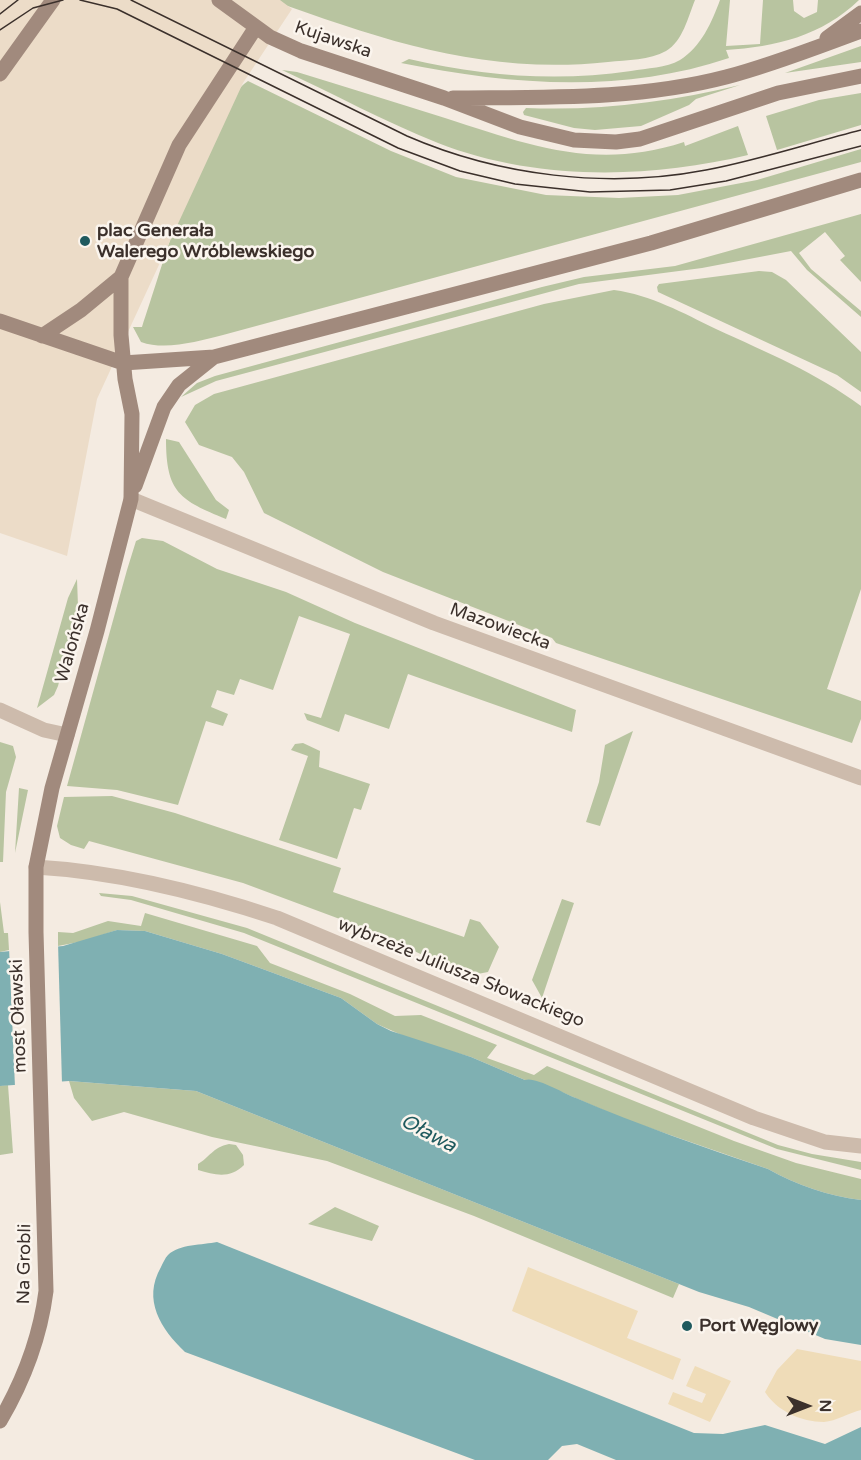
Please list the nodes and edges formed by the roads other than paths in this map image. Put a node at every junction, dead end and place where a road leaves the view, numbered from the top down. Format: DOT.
graph roads {
  1 [pos="53,0"];
  2 [pos="219,0"];
  3 [pos="861,13"];
  4 [pos="256,27"];
  5 [pos="861,31"];
  6 [pos="815,48"];
  7 [pos="0,74"];
  8 [pos="861,76"];
  9 [pos="444,98"];
  10 [pos="861,180"];
  11 [pos="838,187"];
  12 [pos="861,189"];
  13 [pos="121,277"];
  14 [pos="0,321"];
  15 [pos="42,336"];
  16 [pos="214,357"];
  17 [pos="123,363"];
  18 [pos="130,499"];
  19 [pos="0,710"];
  20 [pos="67,735"];
  21 [pos="861,778"];
  22 [pos="36,867"];
  23 [pos="36,932"];
  24 [pos="41,1099"];
  25 [pos="861,1146"];
  26 [pos="0,1421"];
  1 -- 7 [label="main road"];
  2 -- 4 [label="main road, Kujawska"];
  3 -- 6 [label="main road"];
  4 -- 9 [label="main road, Kujawska"];
  4 -- 13 [label="main road"];
  5 -- 6 [label="main road"];
  6 -- 9 [label="main road"];
  8 -- 9 [label="main road, Kujawska"];
  10 -- 11 [label="main road"];
  11 -- 12 [label="main road"];
  11 -- 16 [label="main road"];
  13 -- 15 [label="main road"];
  13 -- 17 [label="main road"];
  14 -- 15 [label="main road"];
  15 -- 17 [label="main road"];
  16 -- 17 [label="main road"];
  16 -- 18 [label="main road"];
  17 -- 18 [label="main road, Walońska"];
  18 -- 20 [label="main road, Walońska"];
  18 -- 21 [label="street, Mazowiecka"];
  19 -- 20 [label="street"];
  20 -- 22 [label="main road, Walońska"];
  22 -- 23 [label="main road, Walońska"];
  22 -- 25 [label="street, wybrzeże Juliusza Słowackiego"];
  23 -- 24 [label="main road, most Oławski"];
  24 -- 26 [label="main road, Na Grobli"];
}
